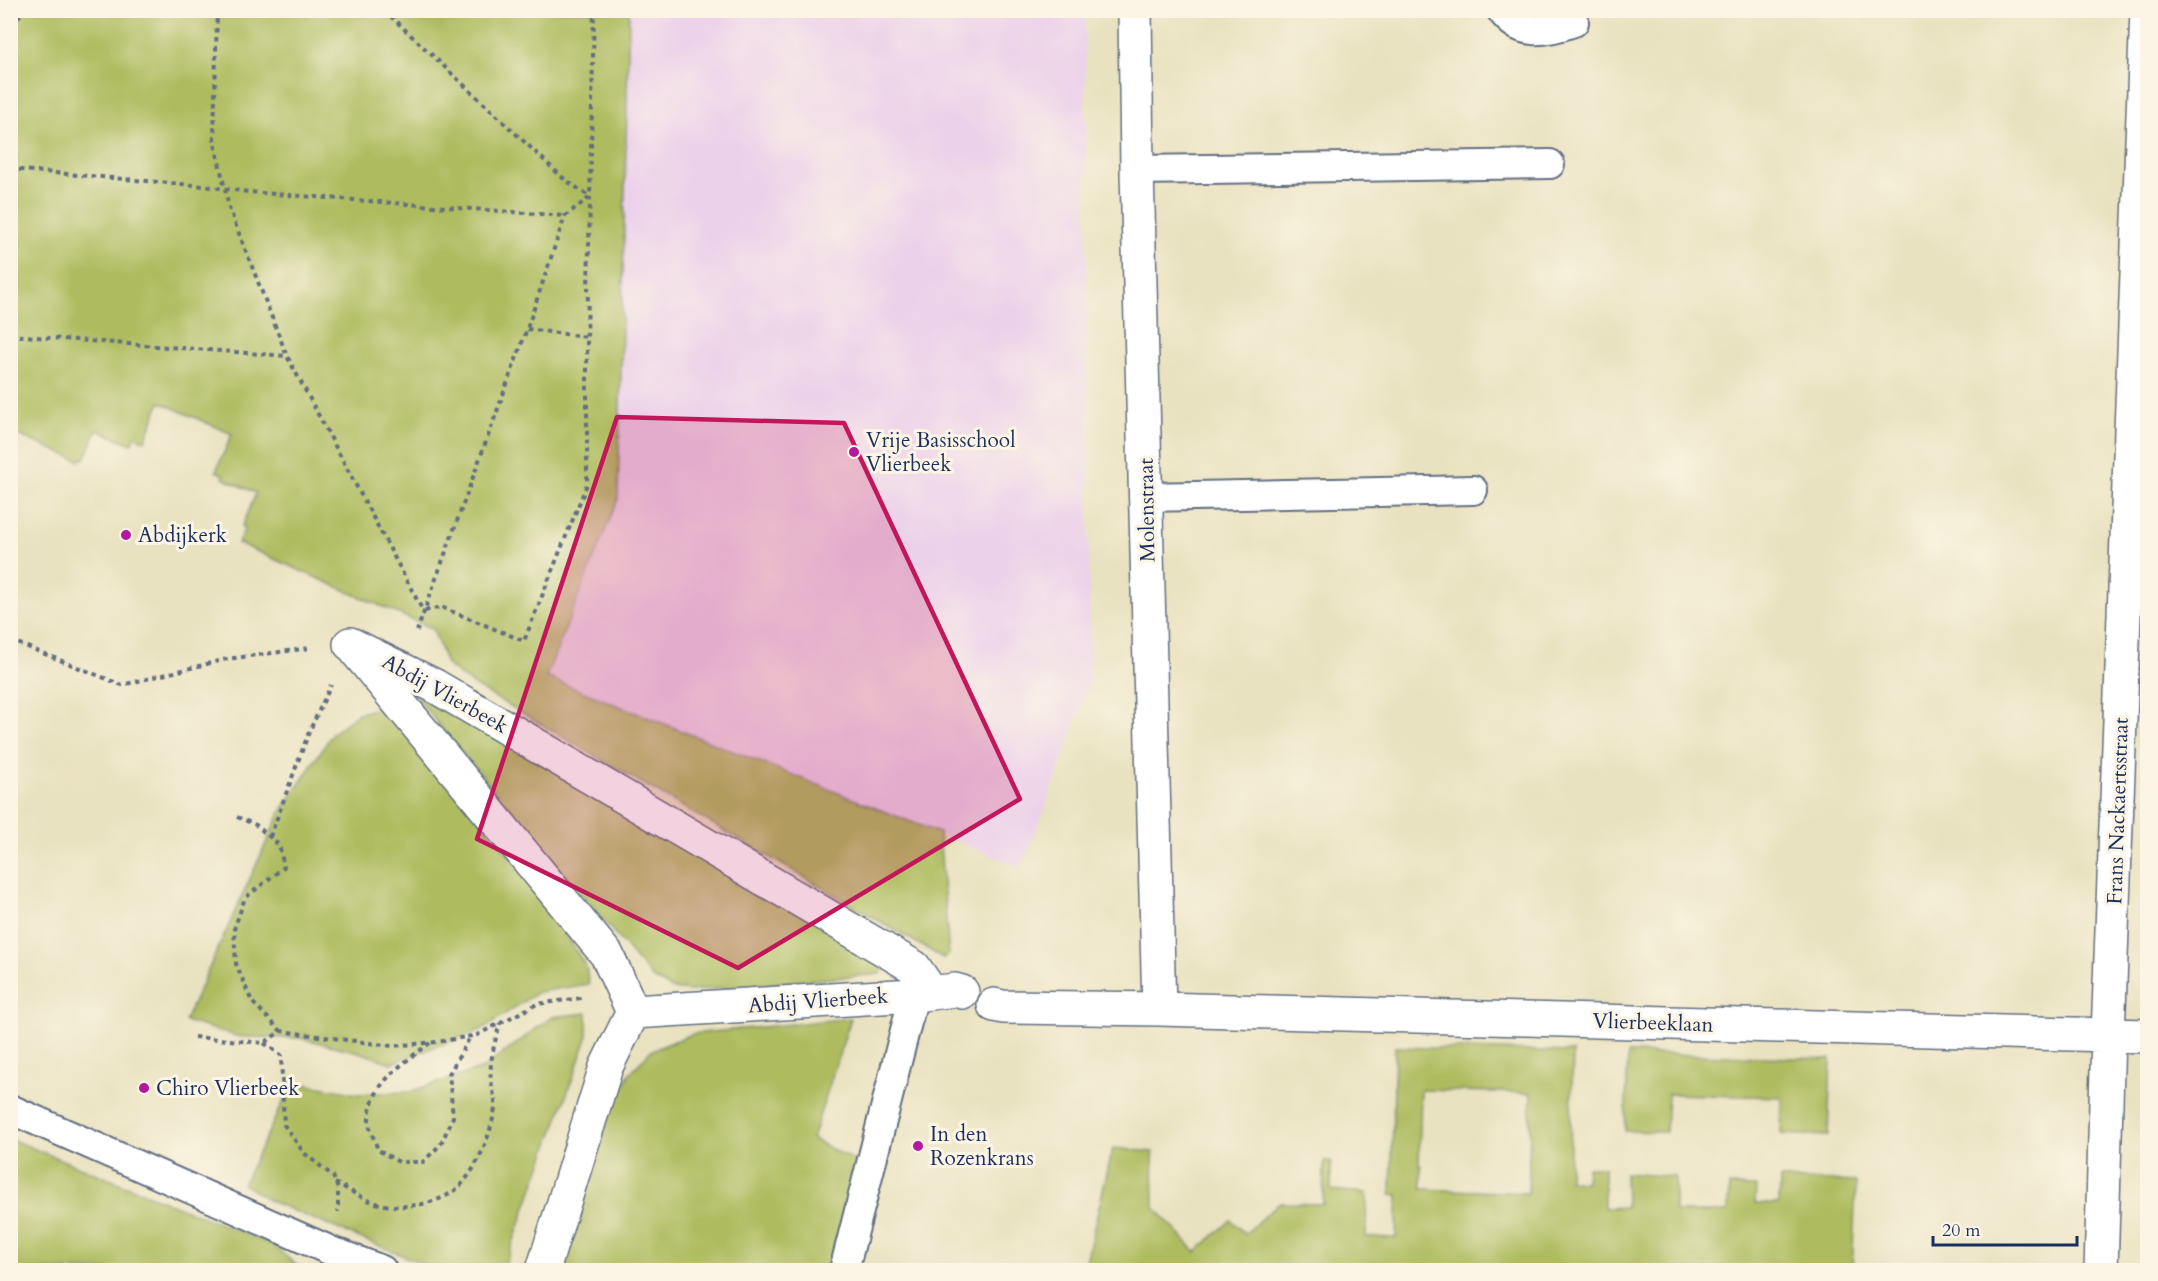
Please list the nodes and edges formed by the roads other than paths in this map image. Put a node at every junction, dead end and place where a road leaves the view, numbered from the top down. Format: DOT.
graph roads {
  1 [pos="1135,10"];
  2 [pos="1501,10"];
  3 [pos="2147,10"];
  4 [pos="1574,22"];
  5 [pos="1550,164"];
  6 [pos="1137,170"];
  7 [pos="2144,249"];
  8 [pos="1473,490"];
  9 [pos="1146,497"];
  10 [pos="936,993"];
  11 [pos="994,1005"];
  12 [pos="1159,1009"];
  13 [pos="633,1012"];
  14 [pos="2108,1036"];
  15 [pos="2148,1036"];
  16 [pos="10,1109"];
  17 [pos="347,1262"];
  18 [pos="382,1270"];
  19 [pos="543,1270"];
  20 [pos="844,1270"];
  21 [pos="2101,1270"];
  1 -- 6 [label="street, Molenstraat"];
  2 -- 4 [label="lane"];
  3 -- 7 [label="street, Frans Nackaertsstraat"];
  5 -- 6 [label="lane"];
  6 -- 9 [label="street, Molenstraat"];
  7 -- 14 [label="street, Frans Nackaertsstraat"];
  8 -- 9 [label="lane"];
  9 -- 12 [label="street, Molenstraat"];
  10 -- 13 [label="street, Abdij Vlierbeek"];
  10 -- 13 [label="street, Abdij Vlierbeek"];
  10 -- 20 [label="lane"];
  11 -- 12 [label="street"];
  12 -- 14 [label="street, Vlierbeeklaan"];
  13 -- 19 [label="street"];
  14 -- 15 [label="street, Vlierbeeklaan"];
  14 -- 21 [label="street, Frans Nackaertsstraat"];
  16 -- 17 [label="lane"];
  17 -- 18 [label="lane"];
}
